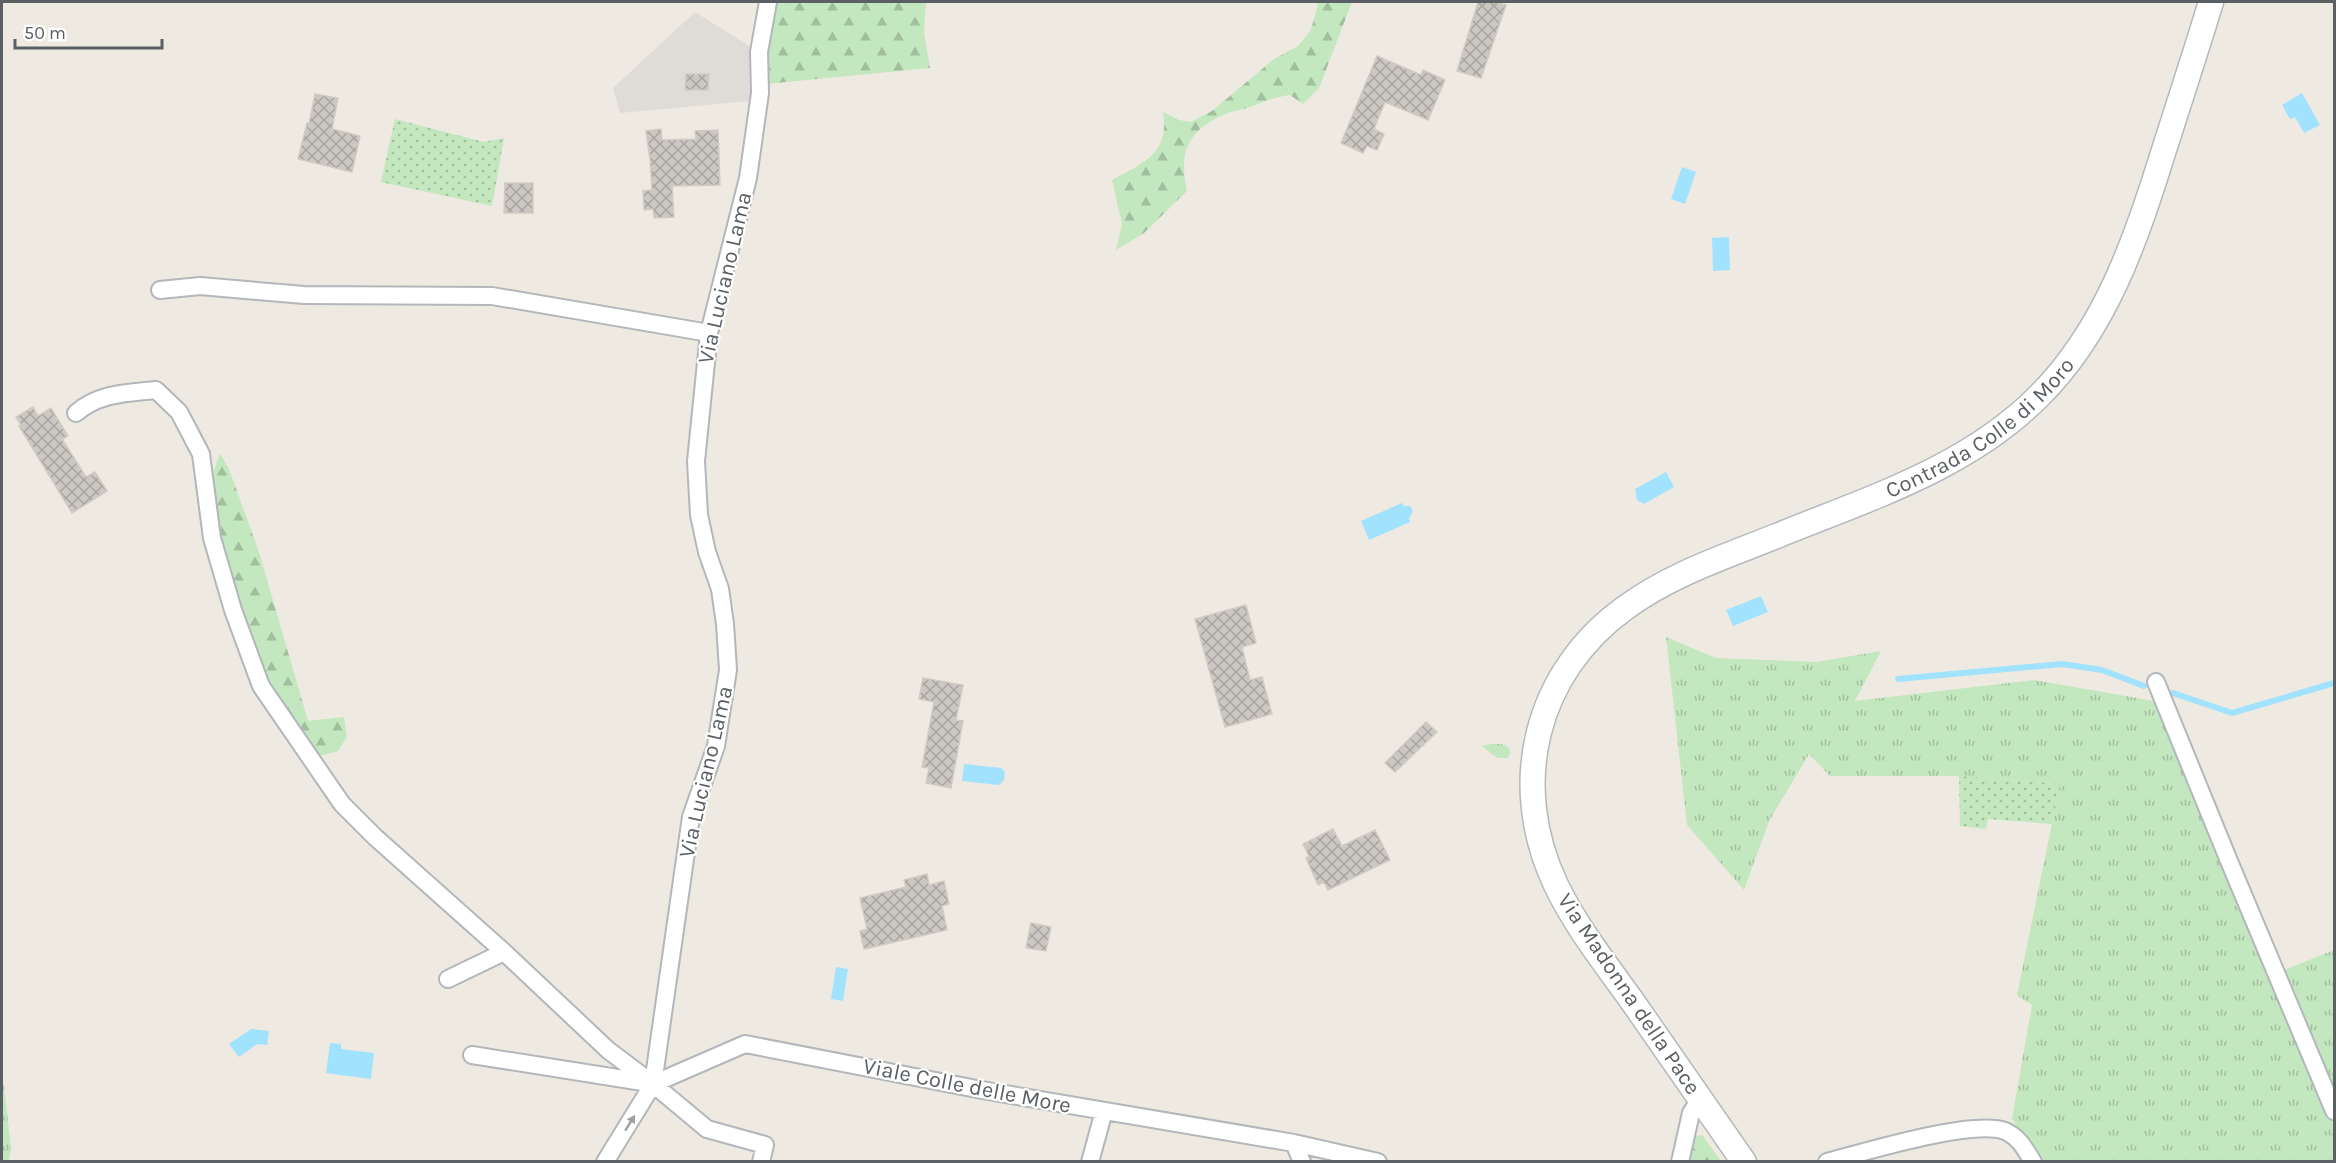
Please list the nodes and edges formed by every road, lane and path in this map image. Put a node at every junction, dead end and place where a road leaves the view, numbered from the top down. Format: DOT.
graph roads {
  1 [pos="768,2"];
  2 [pos="2211,3"];
  3 [pos="160,290"];
  4 [pos="709,333"];
  5 [pos="76,413"];
  6 [pos="1560,678"];
  7 [pos="2156,682"];
  8 [pos="504,952"];
  9 [pos="447,979"];
  10 [pos="472,1055"];
  11 [pos="653,1084"];
  12 [pos="1700,1099"];
  13 [pos="1104,1111"];
  14 [pos="2334,1111"];
  15 [pos="1294,1143"];
  16 [pos="605,1161"];
  17 [pos="761,1161"];
  18 [pos="1090,1161"];
  19 [pos="1302,1161"];
  20 [pos="1378,1161"];
  21 [pos="1680,1161"];
  22 [pos="1744,1161"];
  23 [pos="1827,1161"];
  24 [pos="2033,1161"];
  1 -- 4 [label="street, Via Luciano Lama"];
  2 -- 6 [label="main road, Contrada Colle di Moro"];
  3 -- 4 [label="street"];
  4 -- 11 [label="street, Via Luciano Lama"];
  5 -- 8 [label="street"];
  6 -- 12 [label="main road, Via Madonna della Pace"];
  7 -- 14 [label="street"];
  8 -- 9 [label="street"];
  8 -- 11 [label="street"];
  10 -- 11 [label="street"];
  11 -- 13 [label="street, Viale Colle delle More"];
  16 -- 11 [label="street, one-way"];
  11 -- 17 [label="street"];
  12 -- 21 [label="street"];
  12 -- 22 [label="main road, Via Madonna della Pace"];
  13 -- 15 [label="street, Viale Colle delle More"];
  13 -- 18 [label="street"];
  15 -- 19 [label="street"];
  15 -- 20 [label="street, Viale Colle delle More"];
  23 -- 24 [label="street"];
}
